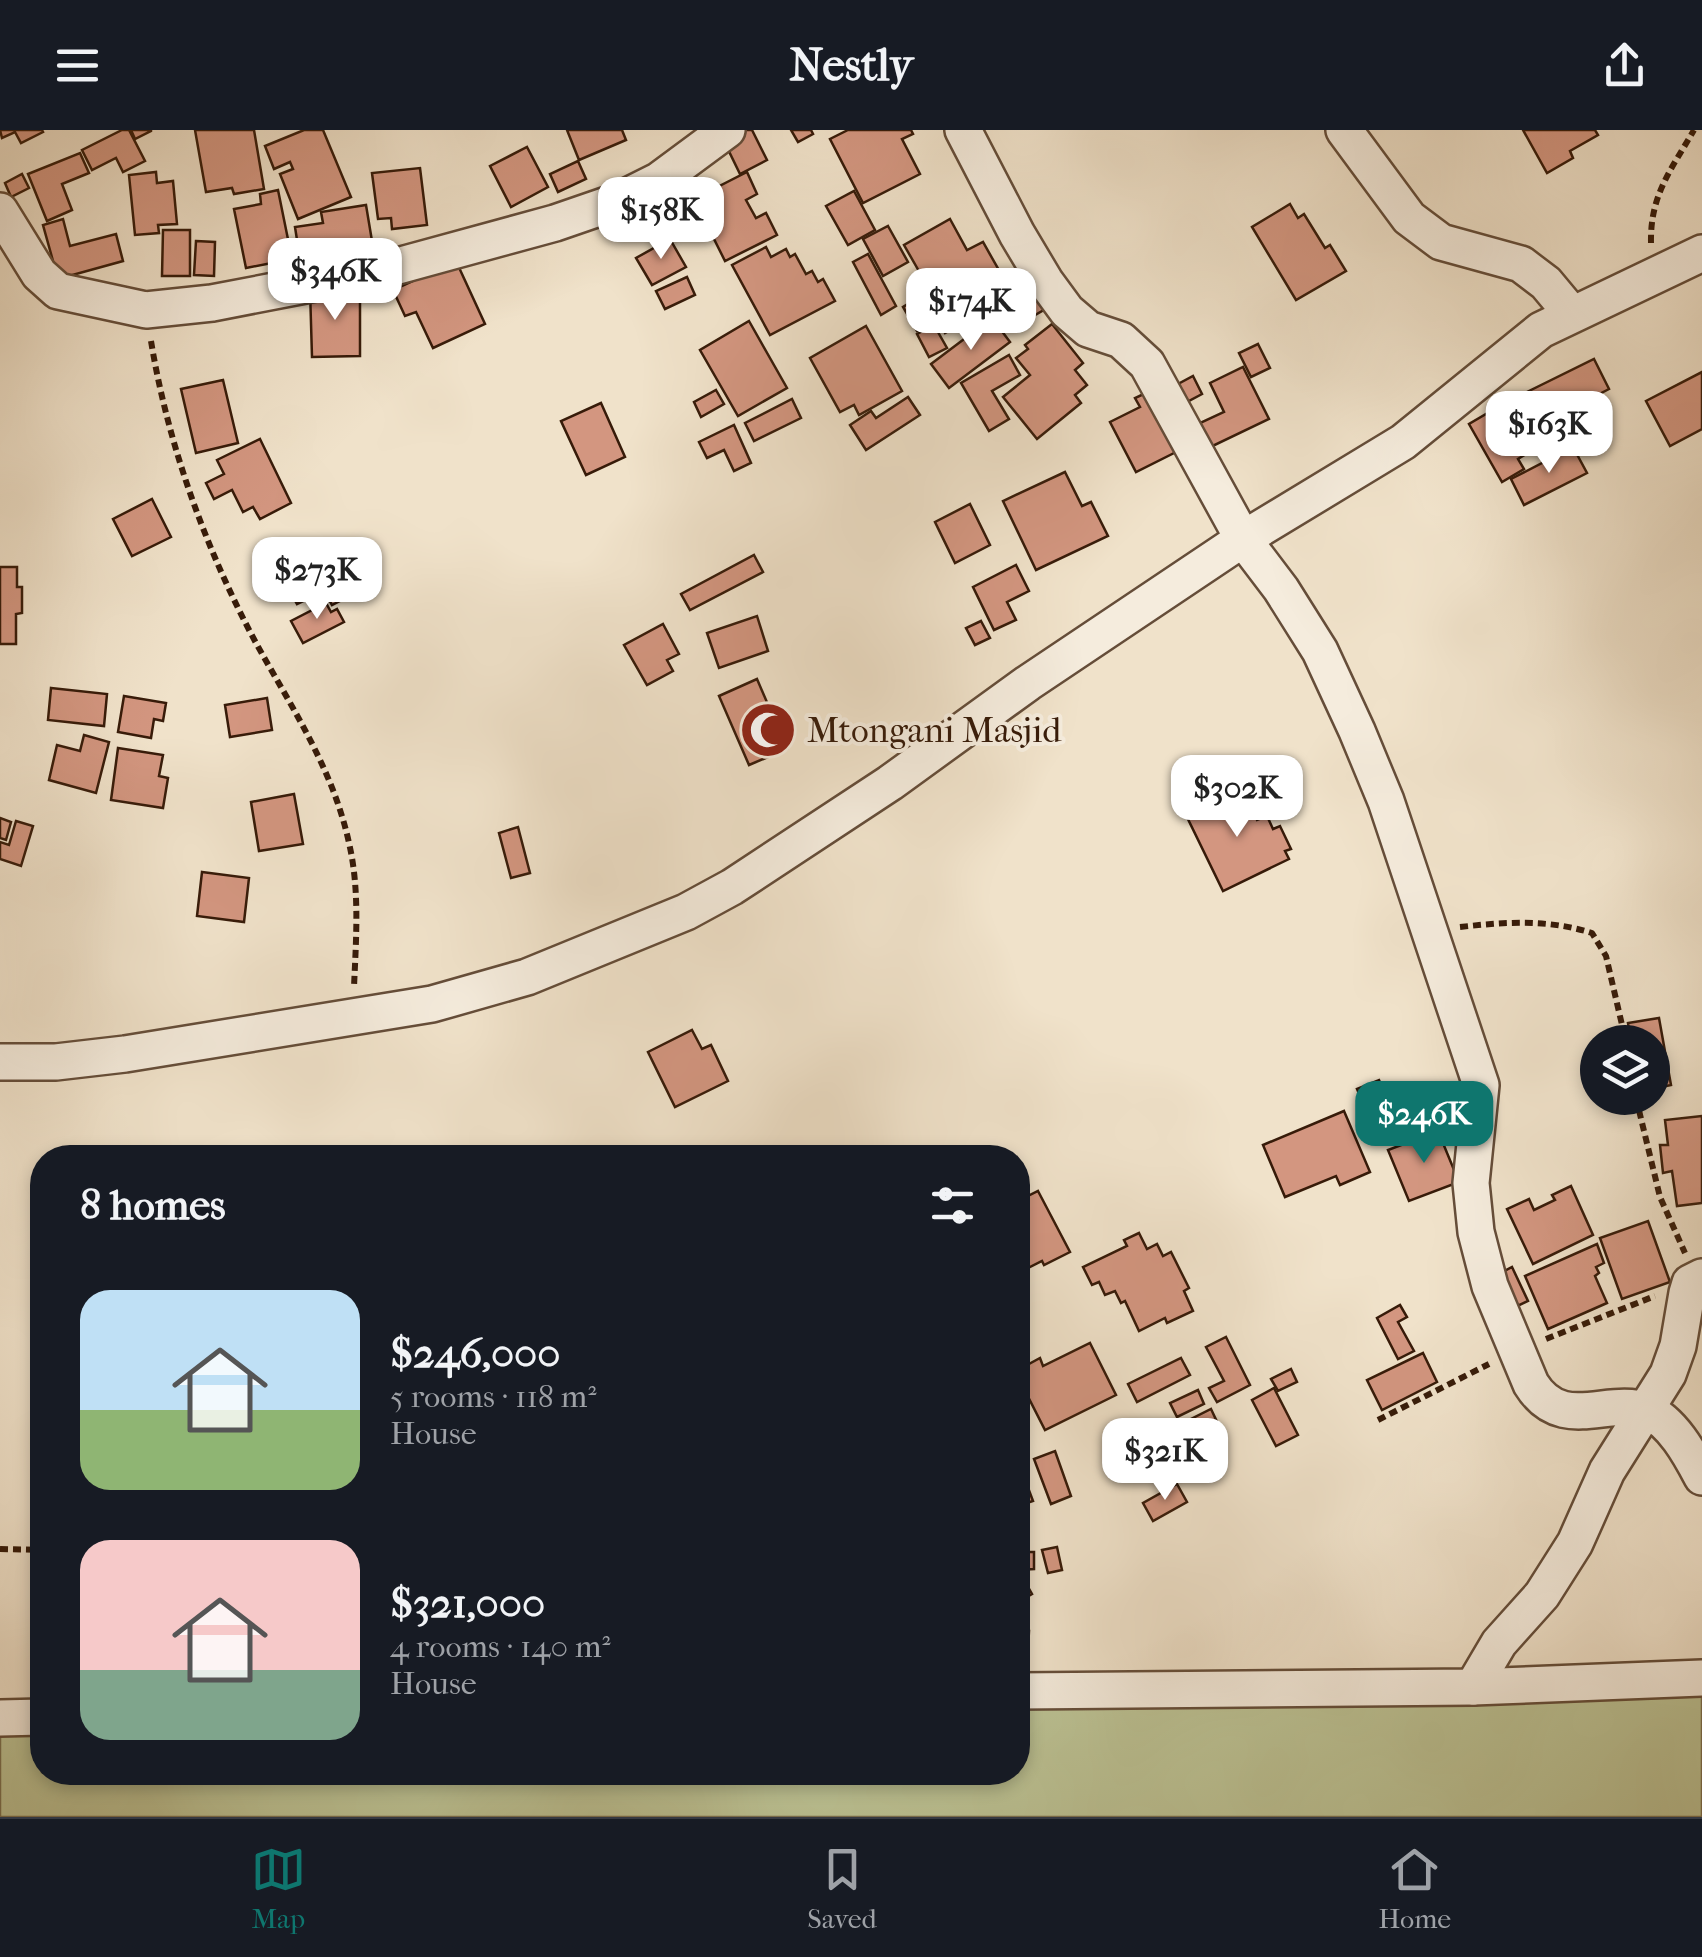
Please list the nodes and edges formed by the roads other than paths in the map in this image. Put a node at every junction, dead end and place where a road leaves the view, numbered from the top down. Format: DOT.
graph roads {
  1 [pos="727,130"];
  2 [pos="963,130"];
  3 [pos="1344,130"];
  4 [pos="0,211"];
  5 [pos="1702,254"];
  6 [pos="1571,313"];
  7 [pos="1243,538"];
  8 [pos="0,1062"];
  9 [pos="1696,1280"];
  10 [pos="1645,1410"];
  11 [pos="1702,1477"];
  12 [pos="1702,1678"];
  13 [pos="1473,1686"];
  14 [pos="1030,1691"];
  15 [pos="30,1717"];
  16 [pos="0,1718"];
  1 -- 4 [label="street"];
  2 -- 7 [label="street"];
  3 -- 6 [label="street"];
  5 -- 6 [label="street"];
  6 -- 7 [label="street"];
  7 -- 8 [label="street"];
  7 -- 10 [label="street"];
  9 -- 10 [label="street"];
  10 -- 11 [label="street"];
  10 -- 13 [label="street"];
  12 -- 13 [label="street"];
  13 -- 14 [label="street"];
  15 -- 16 [label="street"];
}
